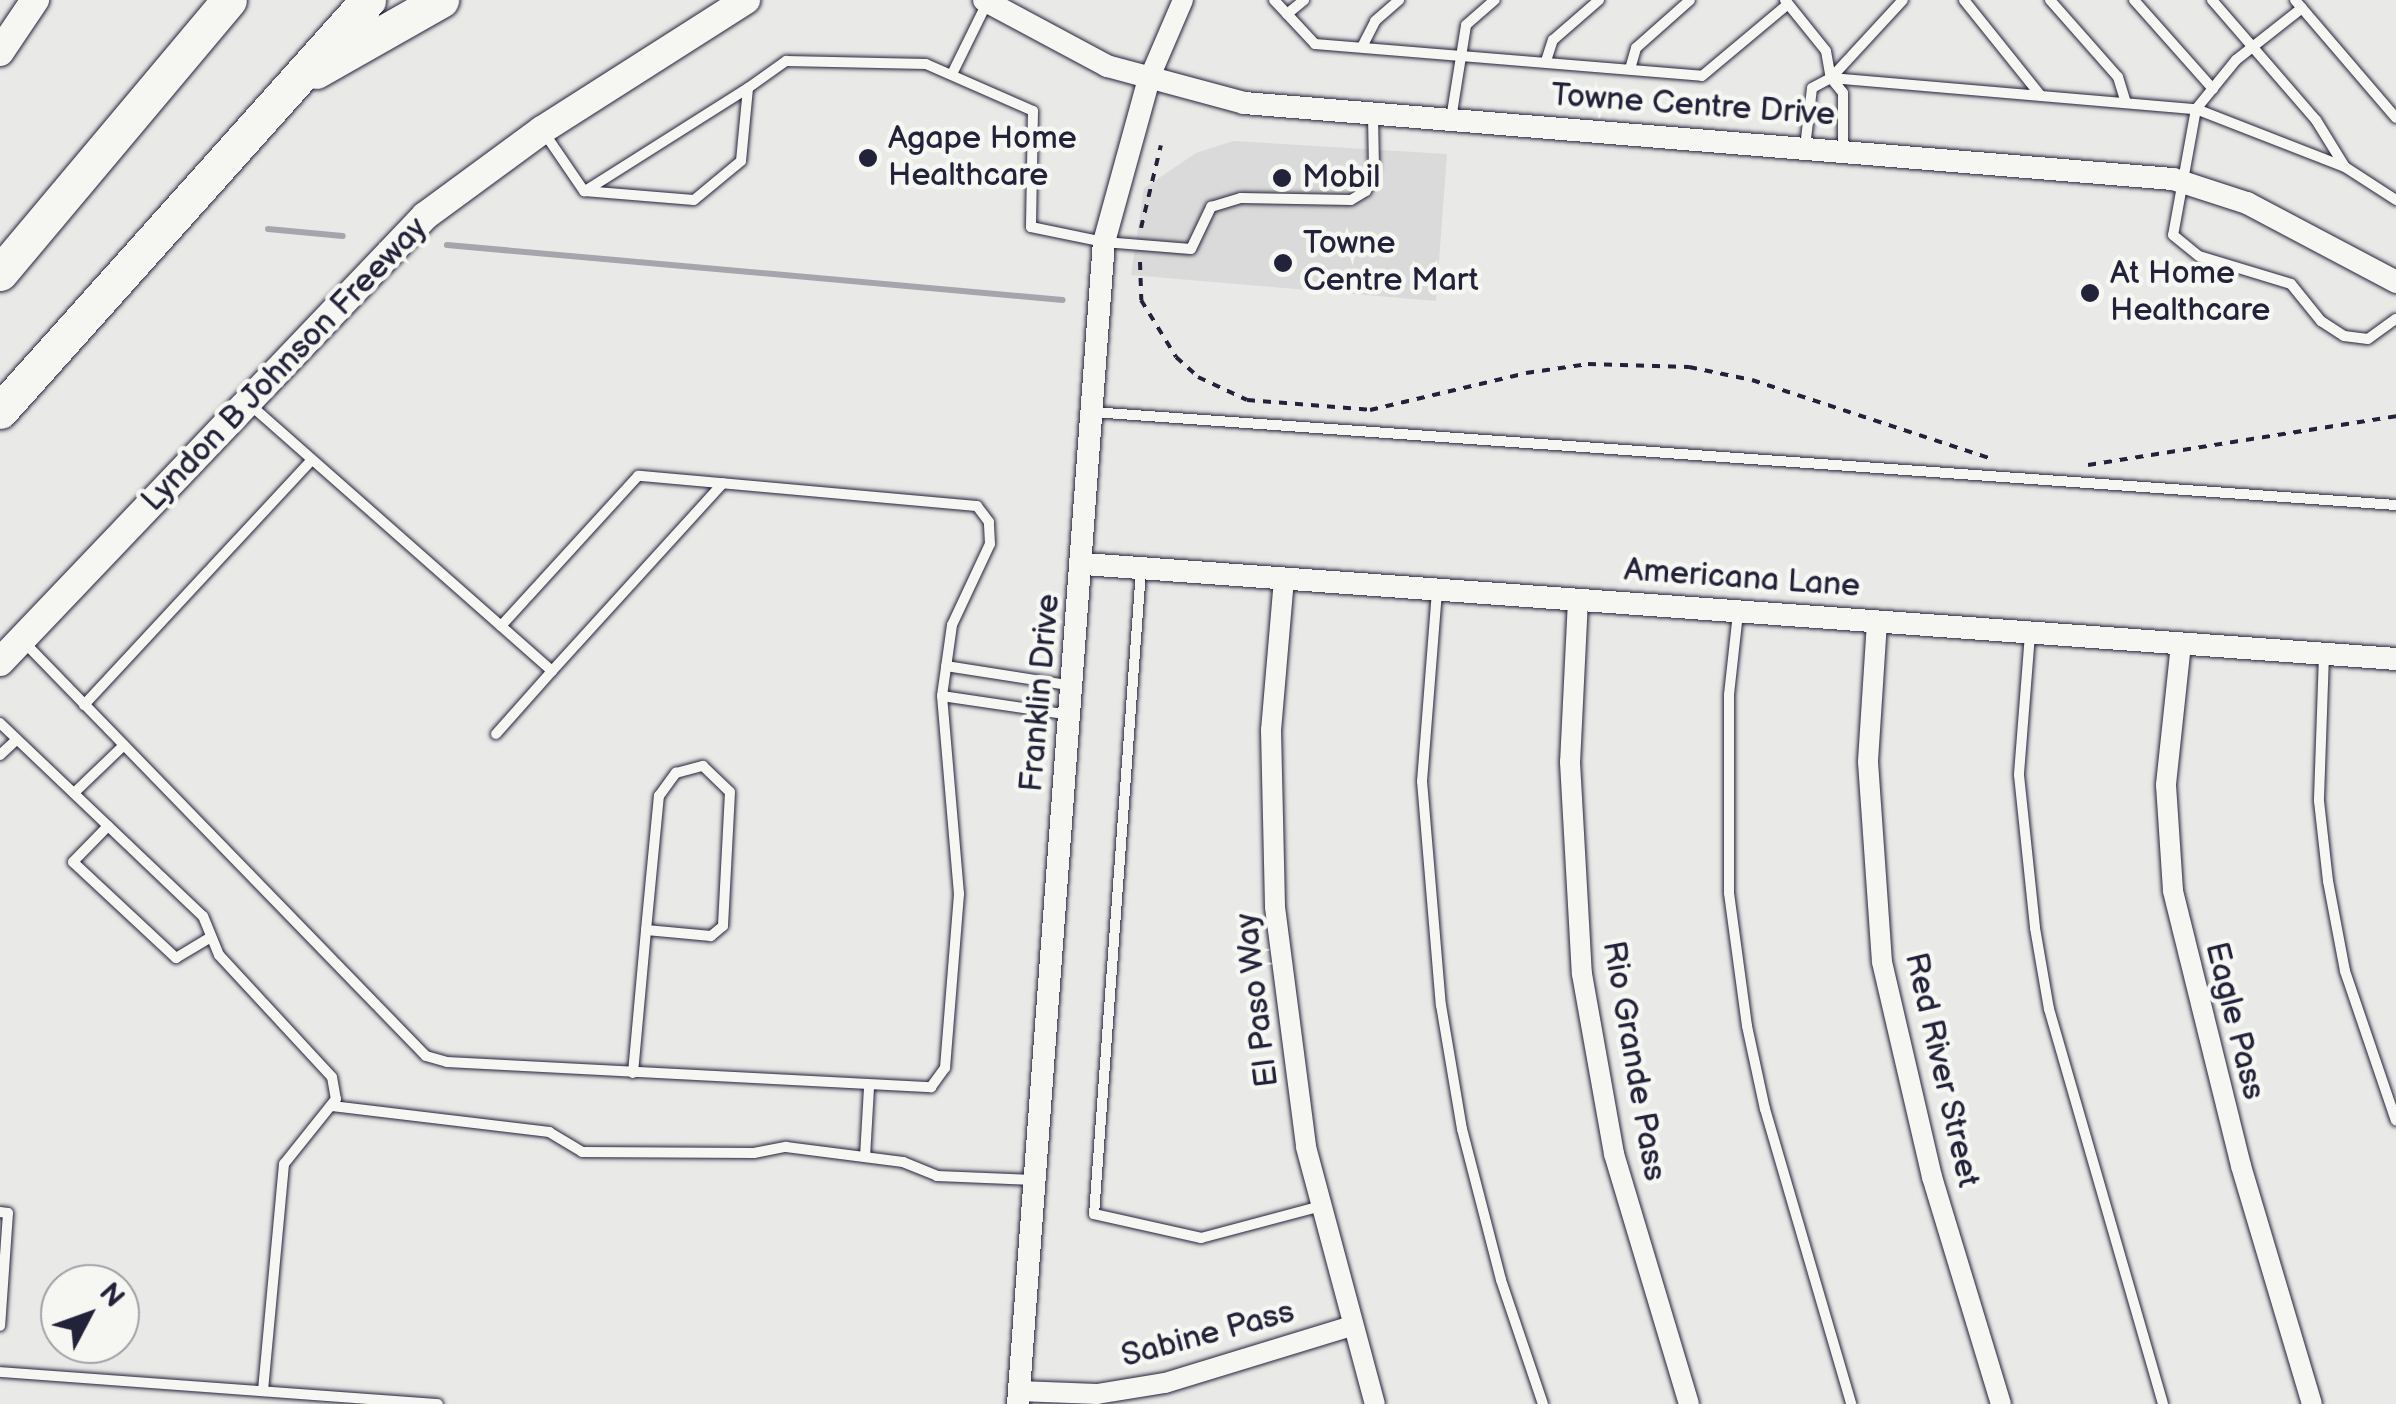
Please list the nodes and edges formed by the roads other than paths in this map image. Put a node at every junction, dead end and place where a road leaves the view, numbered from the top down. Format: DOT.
graph roads {
  1 [pos="35,0"];
  2 [pos="368,0"];
  3 [pos="441,0"];
  4 [pos="746,0"];
  5 [pos="1182,0"];
  6 [pos="1274,0"];
  7 [pos="1304,0"];
  8 [pos="1400,0"];
  9 [pos="1495,0"];
  10 [pos="1599,0"];
  11 [pos="1690,0"];
  12 [pos="1903,0"];
  13 [pos="1964,0"];
  14 [pos="2050,0"];
  15 [pos="2134,0"];
  16 [pos="2212,0"];
  17 [pos="986,1"];
  18 [pos="1786,2"];
  19 [pos="226,3"];
  20 [pos="2298,4"];
  21 [pos="1287,14"];
  22 [pos="1362,47"];
  23 [pos="2252,48"];
  24 [pos="0,52"];
  25 [pos="1458,52"];
  26 [pos="1546,61"];
  27 [pos="1630,69"];
  28 [pos="952,74"];
  29 [pos="1830,78"];
  30 [pos="1148,79"];
  31 [pos="294,82"];
  32 [pos="748,88"];
  33 [pos="2212,89"];
  34 [pos="2041,96"];
  35 [pos="2126,103"];
  36 [pos="2196,108"];
  37 [pos="1373,116"];
  38 [pos="2396,118"];
  39 [pos="1451,120"];
  40 [pos="542,130"];
  41 [pos="1805,147"];
  42 [pos="1843,150"];
  43 [pos="2345,167"];
  44 [pos="2180,182"];
  45 [pos="584,191"];
  46 [pos="2396,200"];
  47 [pos="1104,242"];
  48 [pos="0,273"];
  49 [pos="2396,282"];
  50 [pos="2396,319"];
  51 [pos="244,400"];
  52 [pos="0,411"];
  53 [pos="1091,412"];
  54 [pos="312,460"];
  55 [pos="723,484"];
  56 [pos="2396,504"];
  57 [pos="1084,564"];
  58 [pos="1142,568"];
  59 [pos="1284,579"];
  60 [pos="1437,590"];
  61 [pos="1578,600"];
  62 [pos="1738,612"];
  63 [pos="1877,622"];
  64 [pos="500,626"];
  65 [pos="2030,633"];
  66 [pos="22,640"];
  67 [pos="2181,644"];
  68 [pos="2324,654"];
  69 [pos="2396,659"];
  70 [pos="0,662"];
  71 [pos="946,666"];
  72 [pos="552,671"];
  73 [pos="1075,686"];
  74 [pos="942,696"];
  75 [pos="84,704"];
  76 [pos="1072,716"];
  77 [pos="0,722"];
  78 [pos="496,734"];
  79 [pos="17,739"];
  80 [pos="124,745"];
  81 [pos="0,755"];
  82 [pos="74,793"];
  83 [pos="108,826"];
  84 [pos="646,930"];
  85 [pos="212,937"];
  86 [pos="632,1073"];
  87 [pos="869,1087"];
  88 [pos="332,1106"];
  89 [pos="2396,1121"];
  90 [pos="865,1157"];
  91 [pos="1037,1180"];
  92 [pos="1321,1206"];
  93 [pos="0,1212"];
  94 [pos="0,1326"];
  95 [pos="1352,1326"];
  96 [pos="0,1372"];
  97 [pos="264,1391"];
  98 [pos="1018,1398"];
  99 [pos="438,1404"];
  100 [pos="1376,1404"];
  101 [pos="1543,1404"];
  102 [pos="1689,1404"];
  103 [pos="1851,1404"];
  104 [pos="2001,1404"];
  105 [pos="2163,1404"];
  106 [pos="2312,1404"];
  1 -- 24 [label="main road"];
  2 -- 31 [label="highway"];
  3 -- 31 [label="highway"];
  4 -- 40 [label="main road, Lyndon B Johnson Freeway"];
  5 -- 30 [label="street, Franklin Drive"];
  6 -- 21 [label="lane"];
  7 -- 21 [label="lane"];
  8 -- 22 [label="lane"];
  9 -- 25 [label="lane"];
  10 -- 26 [label="lane"];
  11 -- 27 [label="lane"];
  12 -- 29 [label="lane"];
  13 -- 34 [label="lane"];
  14 -- 35 [label="lane"];
  15 -- 33 [label="lane"];
  16 -- 23 [label="lane"];
  17 -- 28 [label="lane"];
  17 -- 30 [label="street, Towne Centre Drive"];
  18 -- 27 [label="lane"];
  18 -- 29 [label="lane"];
  19 -- 48 [label="highway"];
  20 -- 23 [label="lane"];
  20 -- 38 [label="lane"];
  21 -- 22 [label="lane"];
  22 -- 25 [label="lane"];
  23 -- 33 [label="lane"];
  23 -- 43 [label="lane"];
  25 -- 26 [label="lane"];
  25 -- 39 [label="lane"];
  26 -- 27 [label="lane"];
  28 -- 32 [label="lane"];
  28 -- 47 [label="lane"];
  29 -- 34 [label="lane"];
  29 -- 41 [label="lane"];
  29 -- 42 [label="lane"];
  30 -- 37 [label="street, Towne Centre Drive"];
  30 -- 47 [label="street, Franklin Drive"];
  31 -- 52 [label="highway"];
  32 -- 45 [label="lane"];
  32 -- 45 [label="lane"];
  33 -- 36 [label="lane"];
  34 -- 35 [label="lane"];
  35 -- 36 [label="lane"];
  36 -- 43 [label="lane"];
  36 -- 44 [label="lane"];
  37 -- 39 [label="street, Towne Centre Drive"];
  37 -- 47 [label="lane"];
  39 -- 41 [label="street, Towne Centre Drive"];
  40 -- 45 [label="lane"];
  40 -- 51 [label="main road, Lyndon B Johnson Freeway"];
  41 -- 42 [label="street, Towne Centre Drive"];
  42 -- 44 [label="street, Towne Centre Drive"];
  43 -- 46 [label="lane"];
  44 -- 49 [label="street, Towne Centre Drive"];
  44 -- 50 [label="lane"];
  47 -- 53 [label="street, Franklin Drive"];
  51 -- 54 [label="lane"];
  51 -- 66 [label="main road, Lyndon B Johnson Freeway"];
  53 -- 56 [label="lane"];
  53 -- 57 [label="street, Franklin Drive"];
  54 -- 64 [label="lane"];
  54 -- 75 [label="lane"];
  55 -- 64 [label="lane"];
  55 -- 71 [label="lane"];
  55 -- 72 [label="lane"];
  57 -- 58 [label="street, Americana Lane"];
  57 -- 73 [label="street, Franklin Drive"];
  58 -- 59 [label="street, Americana Lane"];
  58 -- 92 [label="lane"];
  59 -- 60 [label="street, Americana Lane"];
  59 -- 92 [label="street, El Paso Way"];
  60 -- 61 [label="street, Americana Lane"];
  60 -- 101 [label="lane"];
  61 -- 62 [label="street, Americana Lane"];
  61 -- 102 [label="street, Rio Grande Pass"];
  62 -- 63 [label="street, Americana Lane"];
  62 -- 103 [label="lane"];
  63 -- 65 [label="street, Americana Lane"];
  63 -- 104 [label="street, Red River Street"];
  64 -- 72 [label="lane"];
  65 -- 67 [label="street, Americana Lane"];
  65 -- 105 [label="lane"];
  66 -- 70 [label="main road, Lyndon B Johnson Freeway"];
  66 -- 75 [label="lane"];
  67 -- 68 [label="street, Americana Lane"];
  67 -- 106 [label="street, Eagle Pass"];
  68 -- 69 [label="street, Americana Lane"];
  68 -- 89 [label="lane"];
  71 -- 73 [label="lane"];
  71 -- 74 [label="lane"];
  72 -- 78 [label="lane"];
  73 -- 76 [label="street, Franklin Drive"];
  74 -- 76 [label="lane"];
  74 -- 87 [label="lane"];
  75 -- 80 [label="lane"];
  76 -- 91 [label="street, Franklin Drive"];
  77 -- 79 [label="lane"];
  79 -- 81 [label="lane"];
  79 -- 82 [label="lane"];
  80 -- 82 [label="lane"];
  80 -- 86 [label="lane"];
  82 -- 83 [label="lane"];
  83 -- 85 [label="lane"];
  83 -- 85 [label="lane"];
  84 -- 84 [label="lane"];
  84 -- 86 [label="lane"];
  85 -- 88 [label="lane"];
  86 -- 87 [label="lane"];
  87 -- 90 [label="lane"];
  88 -- 90 [label="lane"];
  88 -- 97 [label="lane"];
  90 -- 91 [label="lane"];
  91 -- 98 [label="street, Franklin Drive"];
  92 -- 95 [label="street, El Paso Way"];
  93 -- 94 [label="lane"];
  95 -- 98 [label="street, Sabine Pass"];
  95 -- 100 [label="street, El Paso Way"];
  96 -- 97 [label="lane"];
  97 -- 99 [label="lane"];
}
